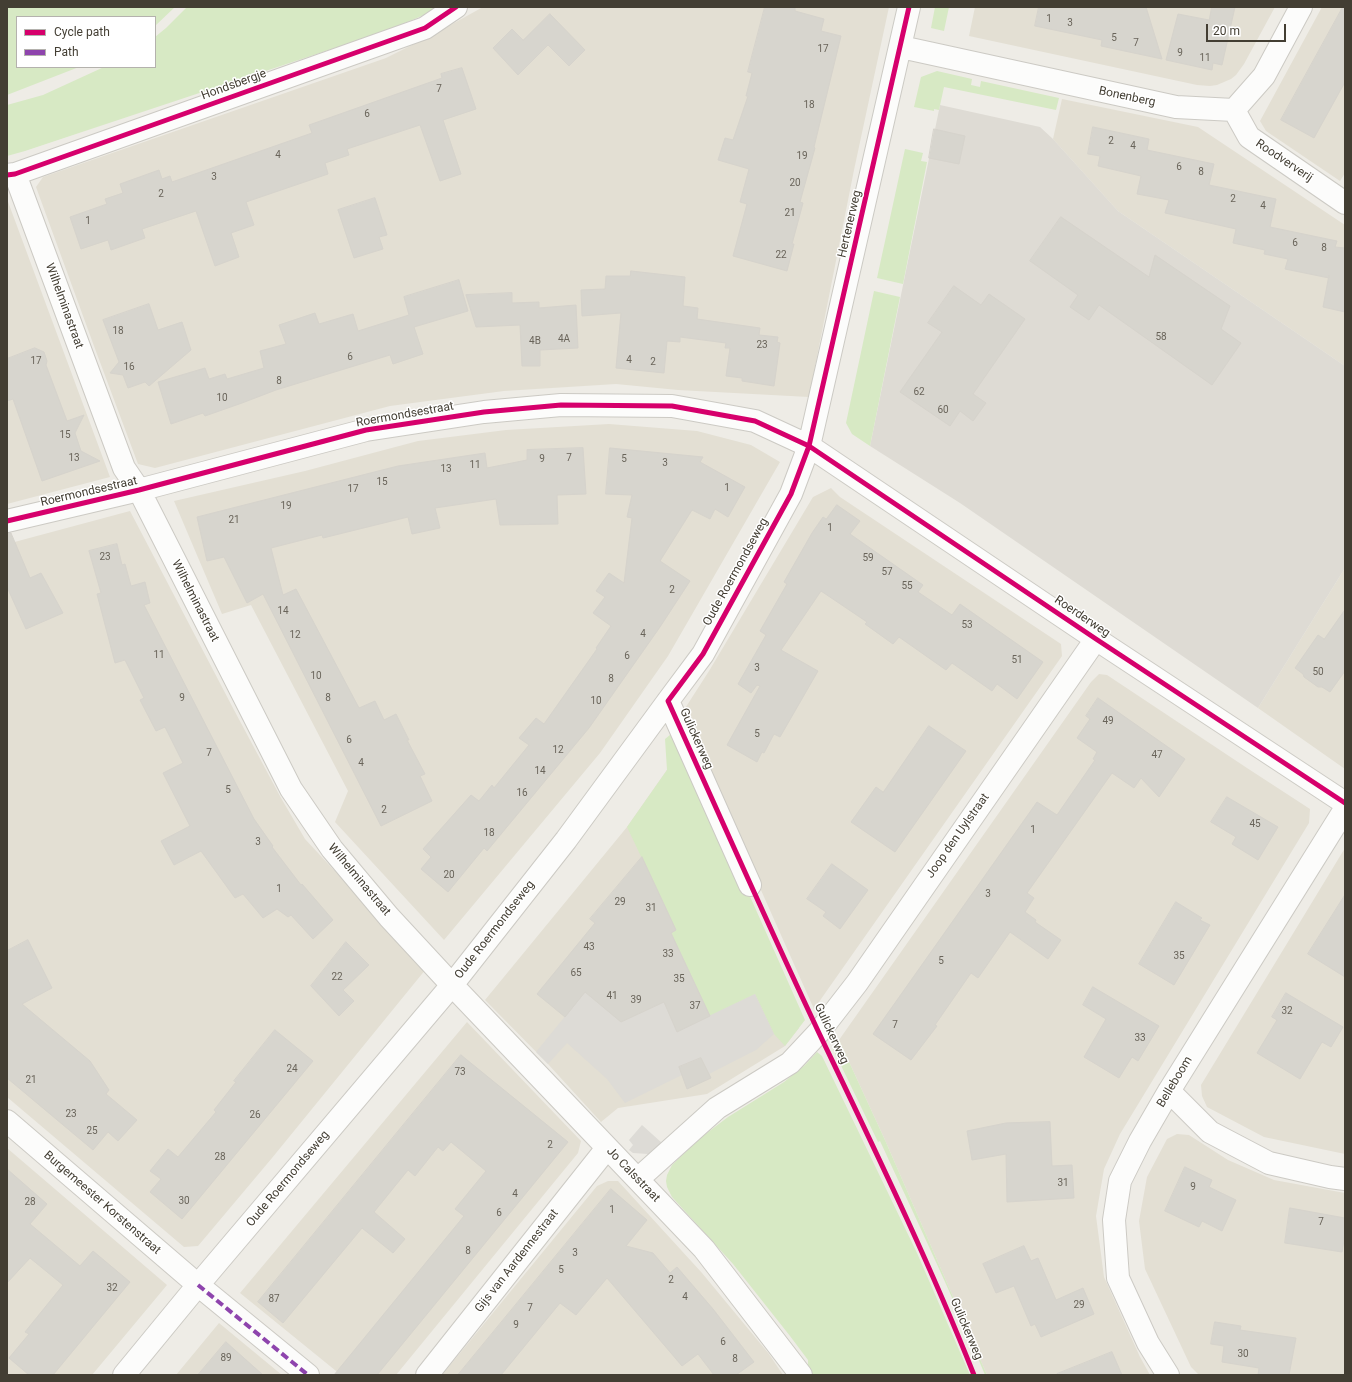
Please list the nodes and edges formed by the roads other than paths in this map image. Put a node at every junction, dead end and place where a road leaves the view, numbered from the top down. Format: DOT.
graph roads {
  1 [pos="456,7"];
  2 [pos="909,7"];
  3 [pos="1300,7"];
  4 [pos="901,47"];
  5 [pos="1234,110"];
  6 [pos="11,174"];
  7 [pos="1345,202"];
  8 [pos="809,446"];
  9 [pos="139,490"];
  10 [pos="7,521"];
  11 [pos="1096,639"];
  12 [pos="668,701"];
  13 [pos="1345,803"];
  14 [pos="1345,809"];
  15 [pos="750,885"];
  16 [pos="452,985"];
  17 [pos="1169,1091"];
  18 [pos="7,1121"];
  19 [pos="607,1148"];
  20 [pos="1345,1179"];
  21 [pos="638,1180"];
  22 [pos="198,1285"];
  23 [pos="124,1375"];
  24 [pos="308,1375"];
  25 [pos="427,1375"];
  26 [pos="801,1375"];
  27 [pos="1168,1375"];
  1 -- 6 [label="street, Hondsbergje"];
  2 -- 4 [label="street, Hertenerweg"];
  3 -- 5 [label="street"];
  4 -- 5 [label="street, Bonenberg"];
  4 -- 8 [label="street, Hertenerweg"];
  5 -- 7 [label="street, Roodververij"];
  6 -- 9 [label="street, Wilhelminastraat"];
  8 -- 9 [label="street, Roermondsestraat"];
  8 -- 11 [label="street, Roerderweg"];
  8 -- 12 [label="street, Oude Roermondseweg"];
  9 -- 10 [label="street, Roermondsestraat"];
  9 -- 16 [label="street, Wilhelminastraat"];
  11 -- 13 [label="street, Roerderweg"];
  11 -- 21 [label="street, Joop den Uylstraat"];
  12 -- 15 [label="street, Gulickerweg"];
  12 -- 16 [label="street, Oude Roermondseweg"];
  14 -- 17 [label="street, Belleboom"];
  16 -- 19 [label="street, Jo Calsstraat"];
  16 -- 22 [label="street, Oude Roermondseweg"];
  17 -- 20 [label="street"];
  17 -- 27 [label="street, Belleboom"];
  18 -- 22 [label="street, Burgemeester Korstenstraat"];
  19 -- 21 [label="street, Jo Calsstraat"];
  19 -- 25 [label="street, Gijs van Aardennestraat"];
  21 -- 26 [label="street, Jo Calsstraat"];
  22 -- 23 [label="street, Oude Roermondseweg"];
  22 -- 24 [label="street, Burgemeester Korstenstraat"];
}
